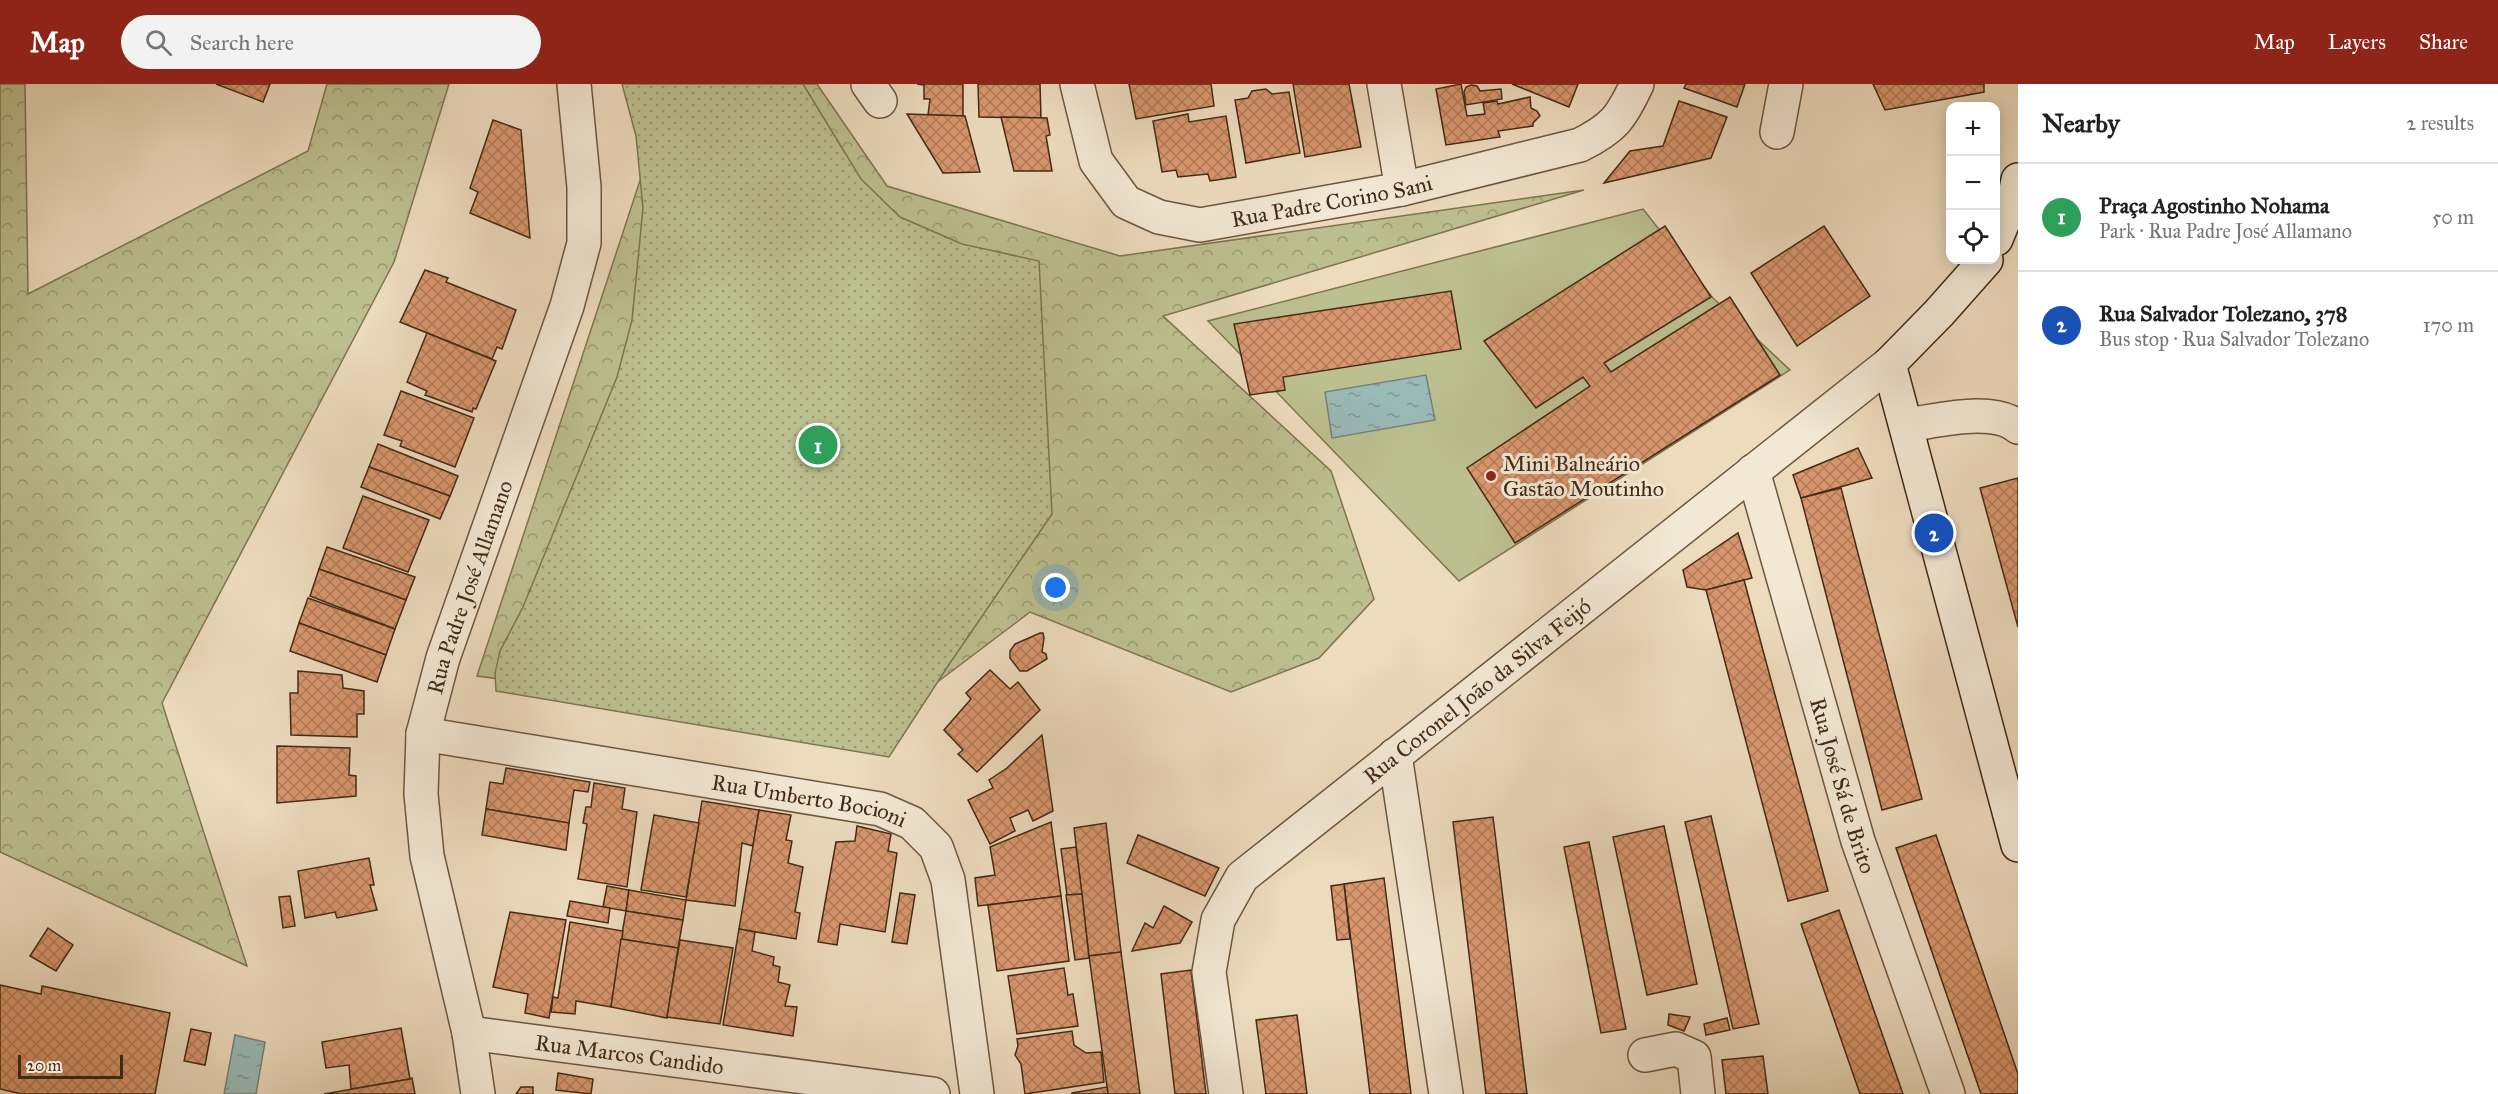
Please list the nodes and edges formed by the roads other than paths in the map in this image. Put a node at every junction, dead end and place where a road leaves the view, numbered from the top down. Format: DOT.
graph roads {
  1 [pos="574,84"];
  2 [pos="1077,84"];
  3 [pos="1384,84"];
  4 [pos="1637,84"];
  5 [pos="1786,84"];
  6 [pos="1777,132"];
  7 [pos="2018,180"];
  8 [pos="1402,189"];
  9 [pos="2000,227"];
  10 [pos="1983,264"];
  11 [pos="1889,364"];
  12 [pos="1906,425"];
  13 [pos="2018,427"];
  14 [pos="1753,471"];
  15 [pos="423,734"];
  16 [pos="1395,755"];
  17 [pos="2018,845"];
  18 [pos="469,1033"];
  19 [pos="1645,1055"];
  20 [pos="478,1094"];
  21 [pos="933,1094"];
  22 [pos="977,1094"];
  23 [pos="1226,1094"];
  24 [pos="1446,1094"];
  25 [pos="1698,1094"];
  26 [pos="1948,1094"];
  1 -- 15 [label="street, Rua Padre José Allamano"];
  2 -- 8 [label="street, Rua Padre Corino Sani"];
  3 -- 8 [label="street"];
  4 -- 8 [label="street, Rua Padre Corino Sani"];
  5 -- 6 [label="street"];
  7 -- 9 [label="street"];
  10 -- 11 [label="street, Rua Coronel João da Silva Feijó"];
  11 -- 12 [label="street"];
  11 -- 14 [label="street, Rua Coronel João da Silva Feijó"];
  12 -- 13 [label="street"];
  12 -- 17 [label="street"];
  14 -- 16 [label="street, Rua Coronel João da Silva Feijó"];
  14 -- 26 [label="street, Rua José Sá de Brito"];
  15 -- 18 [label="street, Rua Padre José Allamano"];
  15 -- 22 [label="street, Rua Umberto Bocioni"];
  16 -- 23 [label="street, Rua Coronel João da Silva Feijó"];
  16 -- 24 [label="street"];
  18 -- 20 [label="street, Rua Padre José Allamano"];
  18 -- 21 [label="street, Rua Marcos Candido"];
  19 -- 25 [label="street"];
}
